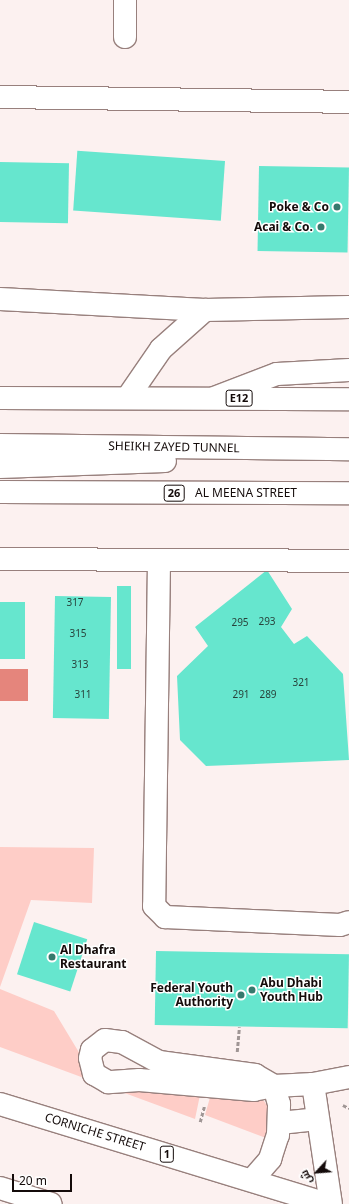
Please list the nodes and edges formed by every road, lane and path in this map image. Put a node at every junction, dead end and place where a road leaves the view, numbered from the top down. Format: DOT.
graph roads {
  1 [pos="125,0"];
  2 [pos="125,37"];
  3 [pos="0,97"];
  4 [pos="349,102"];
  5 [pos="0,299"];
  6 [pos="349,308"];
  7 [pos="205,310"];
  8 [pos="349,370"];
  9 [pos="128,397"];
  10 [pos="0,398"];
  11 [pos="214,398"];
  12 [pos="349,399"];
  13 [pos="0,445"];
  14 [pos="220,448"];
  15 [pos="349,449"];
  16 [pos="0,467"];
  17 [pos="0,492"];
  18 [pos="349,494"];
  19 [pos="0,559"];
  20 [pos="159,561"];
  21 [pos="349,561"];
  22 [pos="349,922"];
  23 [pos="239,1027"];
  24 [pos="237,1056"];
  25 [pos="349,1077"];
  26 [pos="312,1084"];
  27 [pos="274,1086"];
  28 [pos="2,1103"];
  29 [pos="343,1105"];
  30 [pos="349,1108"];
  31 [pos="317,1119"];
  32 [pos="280,1123"];
  33 [pos="252,1180"];
  34 [pos="0,1188"];
  35 [pos="51,1204"];
  36 [pos="327,1204"];
  37 [pos="332,1204"];
  1 -- 2 [label="main road"];
  3 -- 4 [label="main road"];
  5 -- 7 [label="main road"];
  6 -- 7 [label="main road"];
  7 -- 9 [label="main road"];
  8 -- 11 [label="main road"];
  9 -- 10 [label="main road, E12"];
  9 -- 11 [label="main road, E12"];
  11 -- 12 [label="main road, E12"];
  13 -- 14 [label="main road, SHEIKH ZAYED TUNNEL"];
  14 -- 15 [label="main road, SHEIKH ZAYED TUNNEL"];
  14 -- 16 [label="main road"];
  17 -- 18 [label="main road, AL MEENA STREET / 26"];
  19 -- 20 [label="main road"];
  20 -- 21 [label="main road"];
  20 -- 22 [label="main road"];
  23 -- 24 [label="path"];
  25 -- 26 [label="main road"];
  26 -- 27 [label="main road"];
  26 -- 31 [label="main road"];
  27 -- 27 [label="main road"];
  27 -- 32 [label="main road"];
  28 -- 33 [label="main road, CORNICHE STREET / 1"];
  29 -- 30 [label="path"];
  31 -- 32 [label="main road"];
  31 -- 37 [label="main road"];
  32 -- 33 [label="main road"];
  33 -- 36 [label="main road, CORNICHE STREET / 1"];
  34 -- 35 [label="main road"];
}
